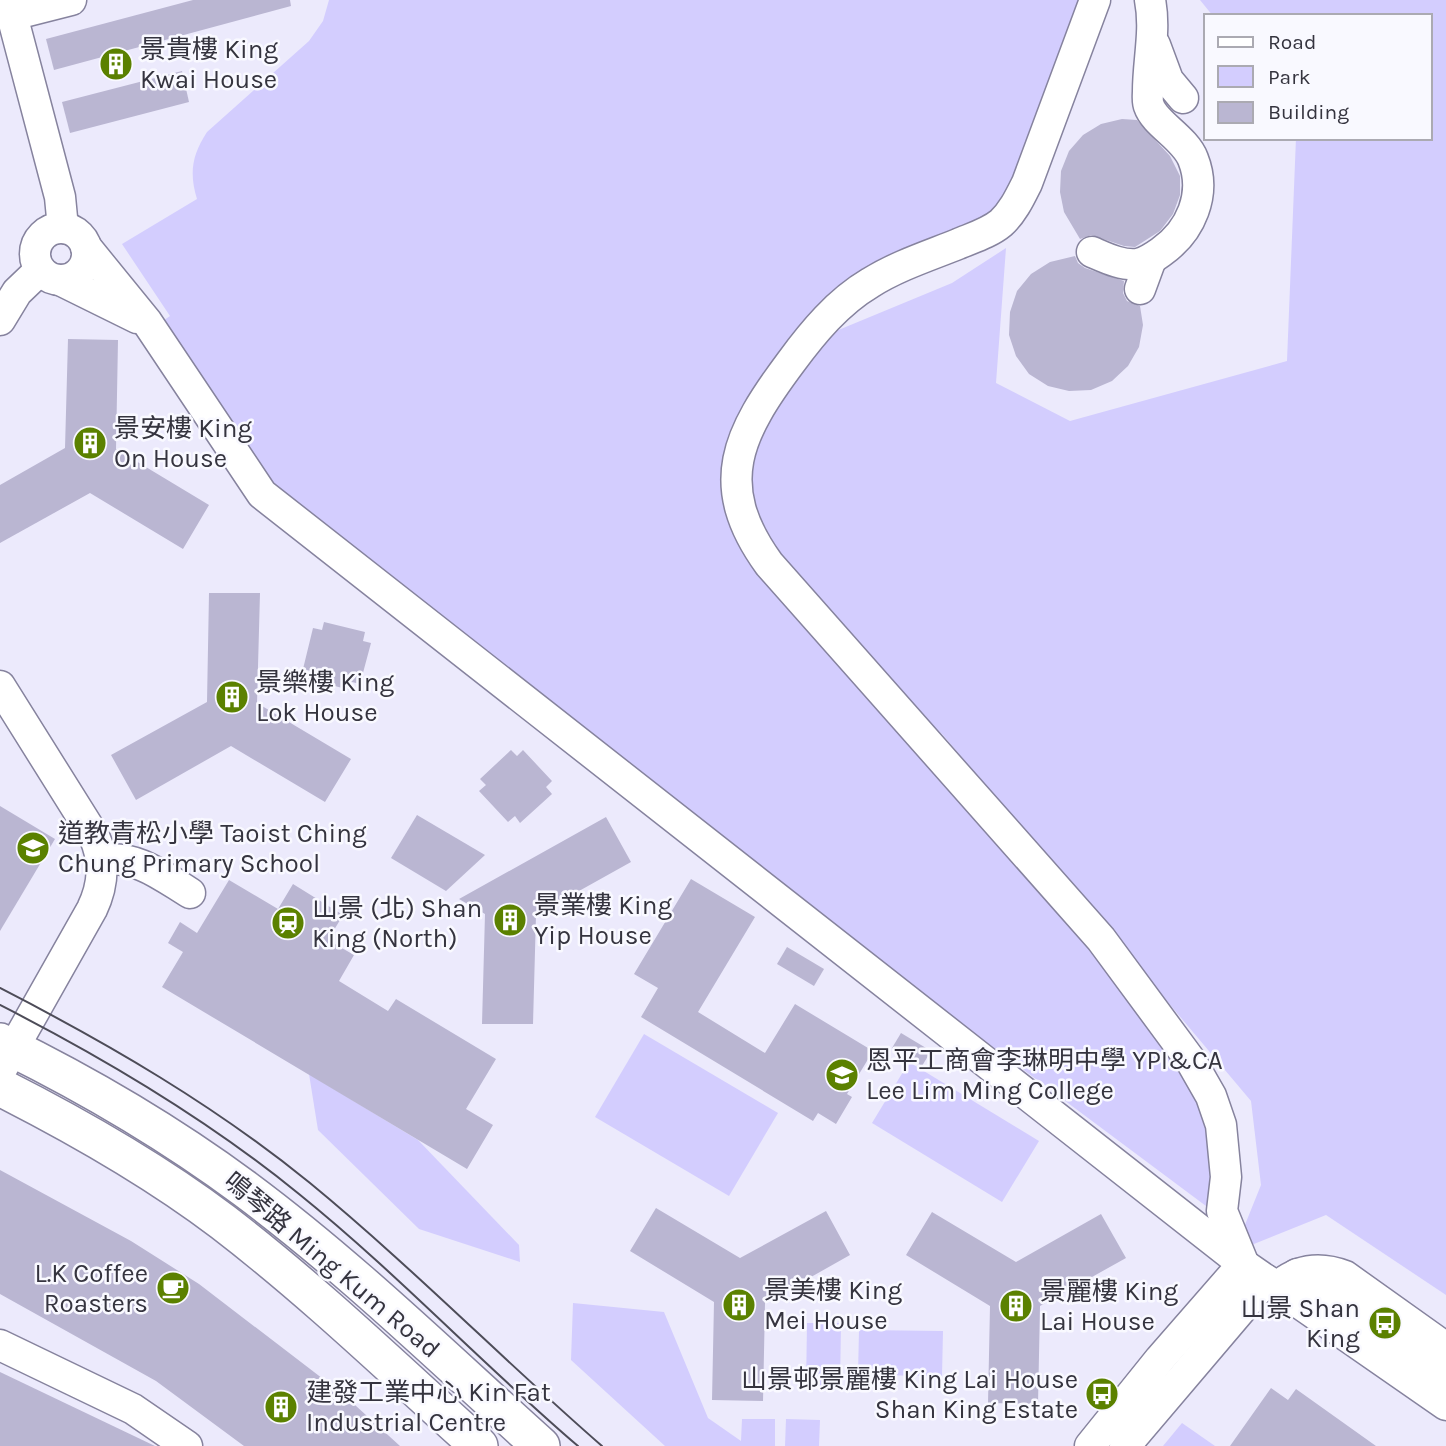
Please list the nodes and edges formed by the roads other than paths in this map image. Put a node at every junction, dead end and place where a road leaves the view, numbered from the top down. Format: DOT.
graph roads {
  1 [pos="71,0"];
  2 [pos="1095,0"];
  3 [pos="1150,0"];
  4 [pos="10,8"];
  5 [pos="1152,35"];
  6 [pos="1183,97"];
  7 [pos="63,228"];
  8 [pos="86,247"];
  9 [pos="1092,252"];
  10 [pos="1151,259"];
  11 [pos="50,275"];
  12 [pos="1140,289"];
  13 [pos="0,320"];
  14 [pos="147,322"];
  15 [pos="0,686"];
  16 [pos="102,860"];
  17 [pos="190,893"];
  18 [pos="4,1054"];
  19 [pos="0,1087"];
  20 [pos="1271,1276"];
  21 [pos="0,1345"];
  22 [pos="1446,1348"];
  23 [pos="1446,1374"];
  24 [pos="1446,1405"];
  25 [pos="187,1446"];
  26 [pos="479,1446"];
  27 [pos="541,1446"];
  28 [pos="1090,1446"];
  29 [pos="1125,1446"];
  1 -- 4 [label="street"];
  2 -- 20 [label="street"];
  3 -- 5 [label="street"];
  4 -- 7 [label="street"];
  5 -- 6 [label="street"];
  5 -- 10 [label="street"];
  7 -- 8 [label="street"];
  7 -- 11 [label="street"];
  8 -- 11 [label="street"];
  8 -- 14 [label="street"];
  9 -- 10 [label="street"];
  10 -- 12 [label="street"];
  11 -- 13 [label="street"];
  11 -- 14 [label="street"];
  14 -- 20 [label="street"];
  15 -- 16 [label="street"];
  16 -- 17 [label="street"];
  16 -- 18 [label="street"];
  18 -- 27 [label="main road, 鳴琴路 Ming Kum Road"];
  19 -- 26 [label="main road, 鳴琴路 Ming Kum Road"];
  20 -- 22 [label="street"];
  20 -- 23 [label="street"];
  20 -- 24 [label="street"];
  20 -- 28 [label="street"];
  20 -- 29 [label="street"];
  21 -- 25 [label="street"];
}
